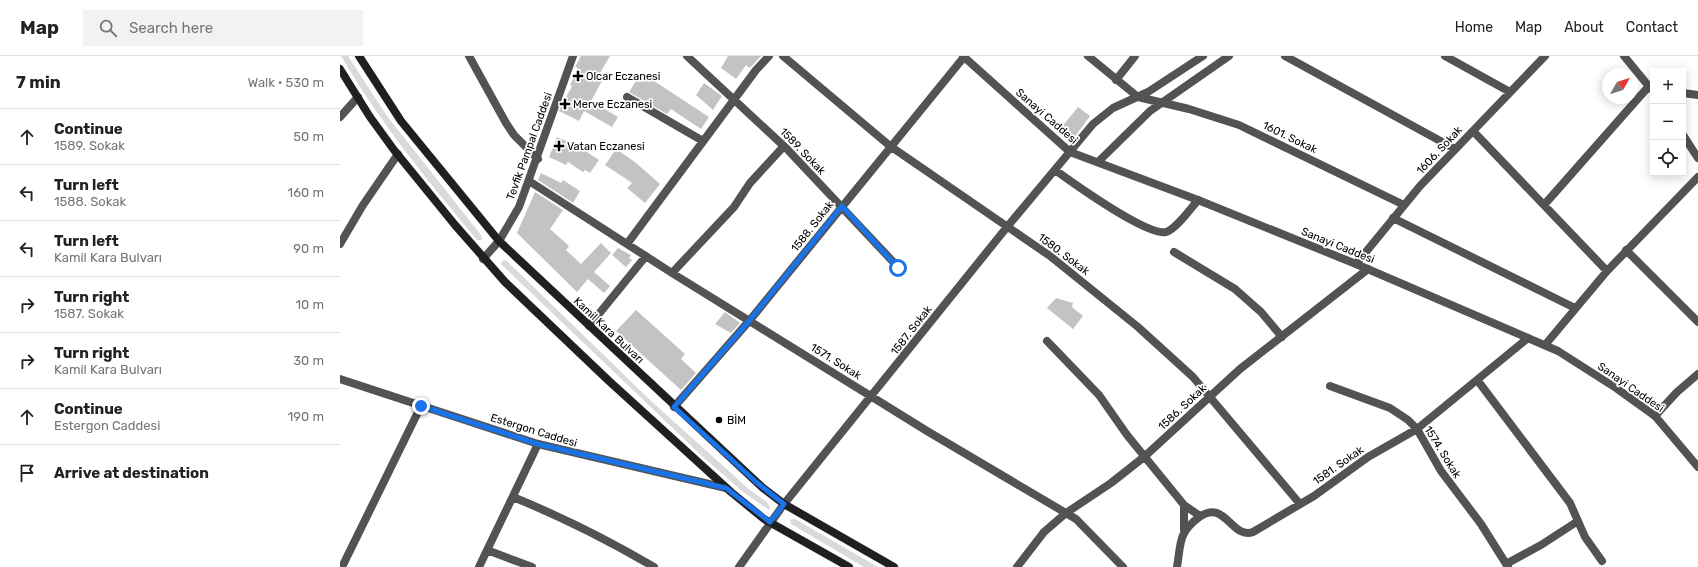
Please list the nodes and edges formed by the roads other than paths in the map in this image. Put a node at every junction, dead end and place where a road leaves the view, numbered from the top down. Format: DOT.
graph roads {
  1 [pos="359,56"];
  2 [pos="469,56"];
  3 [pos="573,56"];
  4 [pos="687,56"];
  5 [pos="769,56"];
  6 [pos="783,56"];
  7 [pos="964,56"];
  8 [pos="1088,56"];
  9 [pos="1135,56"];
  10 [pos="1203,56"];
  11 [pos="1229,56"];
  12 [pos="1285,56"];
  13 [pos="1445,56"];
  14 [pos="1545,56"];
  15 [pos="1624,56"];
  16 [pos="340,69"];
  17 [pos="1116,80"];
  18 [pos="1650,86"];
  19 [pos="1650,90"];
  20 [pos="1510,92"];
  21 [pos="1686,93"];
  22 [pos="1698,95"];
  23 [pos="358,97"];
  24 [pos="627,97"];
  25 [pos="1138,97"];
  26 [pos="734,99"];
  27 [pos="1162,102"];
  28 [pos="340,117"];
  29 [pos="1473,131"];
  30 [pos="1686,140"];
  31 [pos="703,141"];
  32 [pos="784,146"];
  33 [pos="890,146"];
  34 [pos="1455,149"];
  35 [pos="1070,152"];
  36 [pos="398,154"];
  37 [pos="1698,158"];
  38 [pos="538,159"];
  39 [pos="1098,162"];
  40 [pos="1055,170"];
  41 [pos="1698,177"];
  42 [pos="529,181"];
  43 [pos="1198,200"];
  44 [pos="1404,204"];
  45 [pos="1544,205"];
  46 [pos="842,206"];
  47 [pos="1393,218"];
  48 [pos="1007,227"];
  49 [pos="341,240"];
  50 [pos="498,242"];
  51 [pos="627,244"];
  52 [pos="1626,250"];
  53 [pos="1174,252"];
  54 [pos="646,256"];
  55 [pos="483,259"];
  56 [pos="1356,264"];
  57 [pos="898,268"];
  58 [pos="1368,269"];
  59 [pos="1607,271"];
  60 [pos="672,272"];
  61 [pos="1575,308"];
  62 [pos="750,320"];
  63 [pos="1698,322"];
  64 [pos="589,326"];
  65 [pos="1282,337"];
  66 [pos="1528,338"];
  67 [pos="1047,341"];
  68 [pos="1545,345"];
  69 [pos="1698,374"];
  70 [pos="340,379"];
  71 [pos="1478,381"];
  72 [pos="1330,386"];
  73 [pos="872,396"];
  74 [pos="1210,396"];
  75 [pos="421,406"];
  76 [pos="674,407"];
  77 [pos="1655,416"];
  78 [pos="1416,429"];
  79 [pos="538,444"];
  80 [pos="1144,457"];
  81 [pos="1698,466"];
  82 [pos="726,488"];
  83 [pos="513,497"];
  84 [pos="784,504"];
  85 [pos="1300,504"];
  86 [pos="1184,505"];
  87 [pos="1066,513"];
  88 [pos="1200,516"];
  89 [pos="1578,521"];
  90 [pos="770,522"];
  91 [pos="1184,530"];
  92 [pos="487,550"];
  93 [pos="1602,561"];
  94 [pos="1507,565"];
  95 [pos="342,567"];
  96 [pos="479,567"];
  97 [pos="532,567"];
  98 [pos="654,567"];
  99 [pos="739,567"];
  100 [pos="849,567"];
  101 [pos="894,567"];
  102 [pos="1017,567"];
  103 [pos="1123,567"];
  104 [pos="1177,567"];
  1 -- 50 [label="main road, Kamil Kara Bulvarı"];
  2 -- 38 [label="street"];
  3 -- 38 [label="street, Tevfik Pampal Caddesi"];
  4 -- 26 [label="street, 1589. Sokak"];
  5 -- 26 [label="street"];
  6 -- 33 [label="street, 1580. Sokak"];
  7 -- 33 [label="street, 1588. Sokak"];
  7 -- 35 [label="street, Sanayi Caddesi"];
  8 -- 17 [label="street"];
  9 -- 17 [label="street"];
  10 -- 25 [label="street, 1587. Sokak"];
  11 -- 27 [label="street"];
  12 -- 34 [label="street"];
  13 -- 20 [label="street"];
  14 -- 20 [label="street, 1606. Sokak"];
  15 -- 18 [label="street"];
  16 -- 23 [label="main road"];
  17 -- 25 [label="street"];
  19 -- 45 [label="street"];
  20 -- 29 [label="street, 1606. Sokak"];
  21 -- 22 [label="street"];
  23 -- 28 [label="street"];
  23 -- 36 [label="main road"];
  24 -- 31 [label="street"];
  25 -- 27 [label="street, 1601. Sokak"];
  25 -- 35 [label="street, 1587. Sokak"];
  26 -- 31 [label="street"];
  26 -- 32 [label="street, 1589. Sokak"];
  27 -- 39 [label="street"];
  27 -- 44 [label="street, 1601. Sokak"];
  29 -- 34 [label="street, 1606. Sokak"];
  29 -- 45 [label="street"];
  30 -- 37 [label="street"];
  31 -- 51 [label="street"];
  32 -- 46 [label="street, 1589. Sokak"];
  32 -- 60 [label="street"];
  33 -- 46 [label="street, 1588. Sokak"];
  33 -- 48 [label="street, 1580. Sokak"];
  34 -- 44 [label="street, 1606. Sokak"];
  35 -- 39 [label="street, Sanayi Caddesi"];
  35 -- 40 [label="street, 1587. Sokak"];
  36 -- 49 [label="street"];
  36 -- 55 [label="main road"];
  38 -- 42 [label="street, Tevfik Pampal Caddesi"];
  39 -- 43 [label="street, Sanayi Caddesi"];
  40 -- 43 [label="street"];
  40 -- 48 [label="street, 1587. Sokak"];
  41 -- 52 [label="street"];
  42 -- 50 [label="street, Tevfik Pampal Caddesi"];
  42 -- 51 [label="street, 1571. Sokak"];
  43 -- 56 [label="street, Sanayi Caddesi"];
  44 -- 47 [label="street, 1606. Sokak"];
  45 -- 59 [label="street"];
  46 -- 57 [label="street, 1589. Sokak"];
  46 -- 62 [label="street, 1588. Sokak"];
  47 -- 56 [label="street, 1606. Sokak"];
  47 -- 61 [label="street"];
  48 -- 73 [label="street, 1587. Sokak"];
  48 -- 74 [label="street, 1580. Sokak"];
  50 -- 55 [label="street, Tevfik Pampal Caddesi"];
  50 -- 64 [label="main road, Kamil Kara Bulvarı"];
  51 -- 54 [label="street, 1571. Sokak"];
  52 -- 59 [label="street"];
  52 -- 63 [label="street"];
  53 -- 65 [label="street"];
  54 -- 60 [label="street, 1571. Sokak"];
  54 -- 64 [label="street"];
  55 -- 82 [label="main road"];
  56 -- 58 [label="street, Sanayi Caddesi"];
  58 -- 65 [label="street, 1586. Sokak"];
  58 -- 66 [label="street, Sanayi Caddesi"];
  59 -- 61 [label="street"];
  60 -- 62 [label="street, 1571. Sokak"];
  61 -- 68 [label="street"];
  62 -- 73 [label="street, 1571. Sokak"];
  62 -- 76 [label="street, 1588. Sokak"];
  64 -- 76 [label="main road, Kamil Kara Bulvarı"];
  65 -- 74 [label="street, 1586. Sokak"];
  66 -- 68 [label="street, Sanayi Caddesi"];
  66 -- 71 [label="street, 1581. Sokak"];
  67 -- 80 [label="street"];
  68 -- 77 [label="street, Sanayi Caddesi"];
  69 -- 77 [label="street"];
  70 -- 75 [label="street, Estergon Caddesi"];
  71 -- 78 [label="street, 1581. Sokak"];
  71 -- 89 [label="street"];
  72 -- 78 [label="street, 1574. Sokak"];
  73 -- 84 [label="street, 1587. Sokak"];
  73 -- 87 [label="street, 1571. Sokak"];
  74 -- 80 [label="street, 1586. Sokak"];
  74 -- 85 [label="street, 1580. Sokak"];
  75 -- 79 [label="street, Estergon Caddesi"];
  75 -- 95 [label="street"];
  76 -- 84 [label="main road, Kamil Kara Bulvarı"];
  77 -- 81 [label="street, Sanayi Caddesi"];
  78 -- 85 [label="street, 1581. Sokak"];
  78 -- 94 [label="street, 1574. Sokak"];
  79 -- 82 [label="street, Estergon Caddesi"];
  79 -- 83 [label="street"];
  80 -- 86 [label="street"];
  80 -- 87 [label="street, 1586. Sokak"];
  82 -- 90 [label="main road"];
  83 -- 92 [label="street"];
  83 -- 98 [label="street"];
  84 -- 90 [label="street, 1587. Sokak"];
  84 -- 101 [label="main road, Kamil Kara Bulvarı"];
  85 -- 88 [label="street, 1581. Sokak"];
  86 -- 88 [label="street"];
  86 -- 91 [label="street"];
  87 -- 102 [label="street, 1586. Sokak"];
  87 -- 103 [label="street, 1571. Sokak"];
  88 -- 91 [label="street"];
  89 -- 93 [label="street"];
  89 -- 94 [label="street"];
  90 -- 99 [label="street, 1587. Sokak"];
  90 -- 100 [label="main road"];
  91 -- 104 [label="street"];
  92 -- 96 [label="street"];
  92 -- 97 [label="street"];
}
